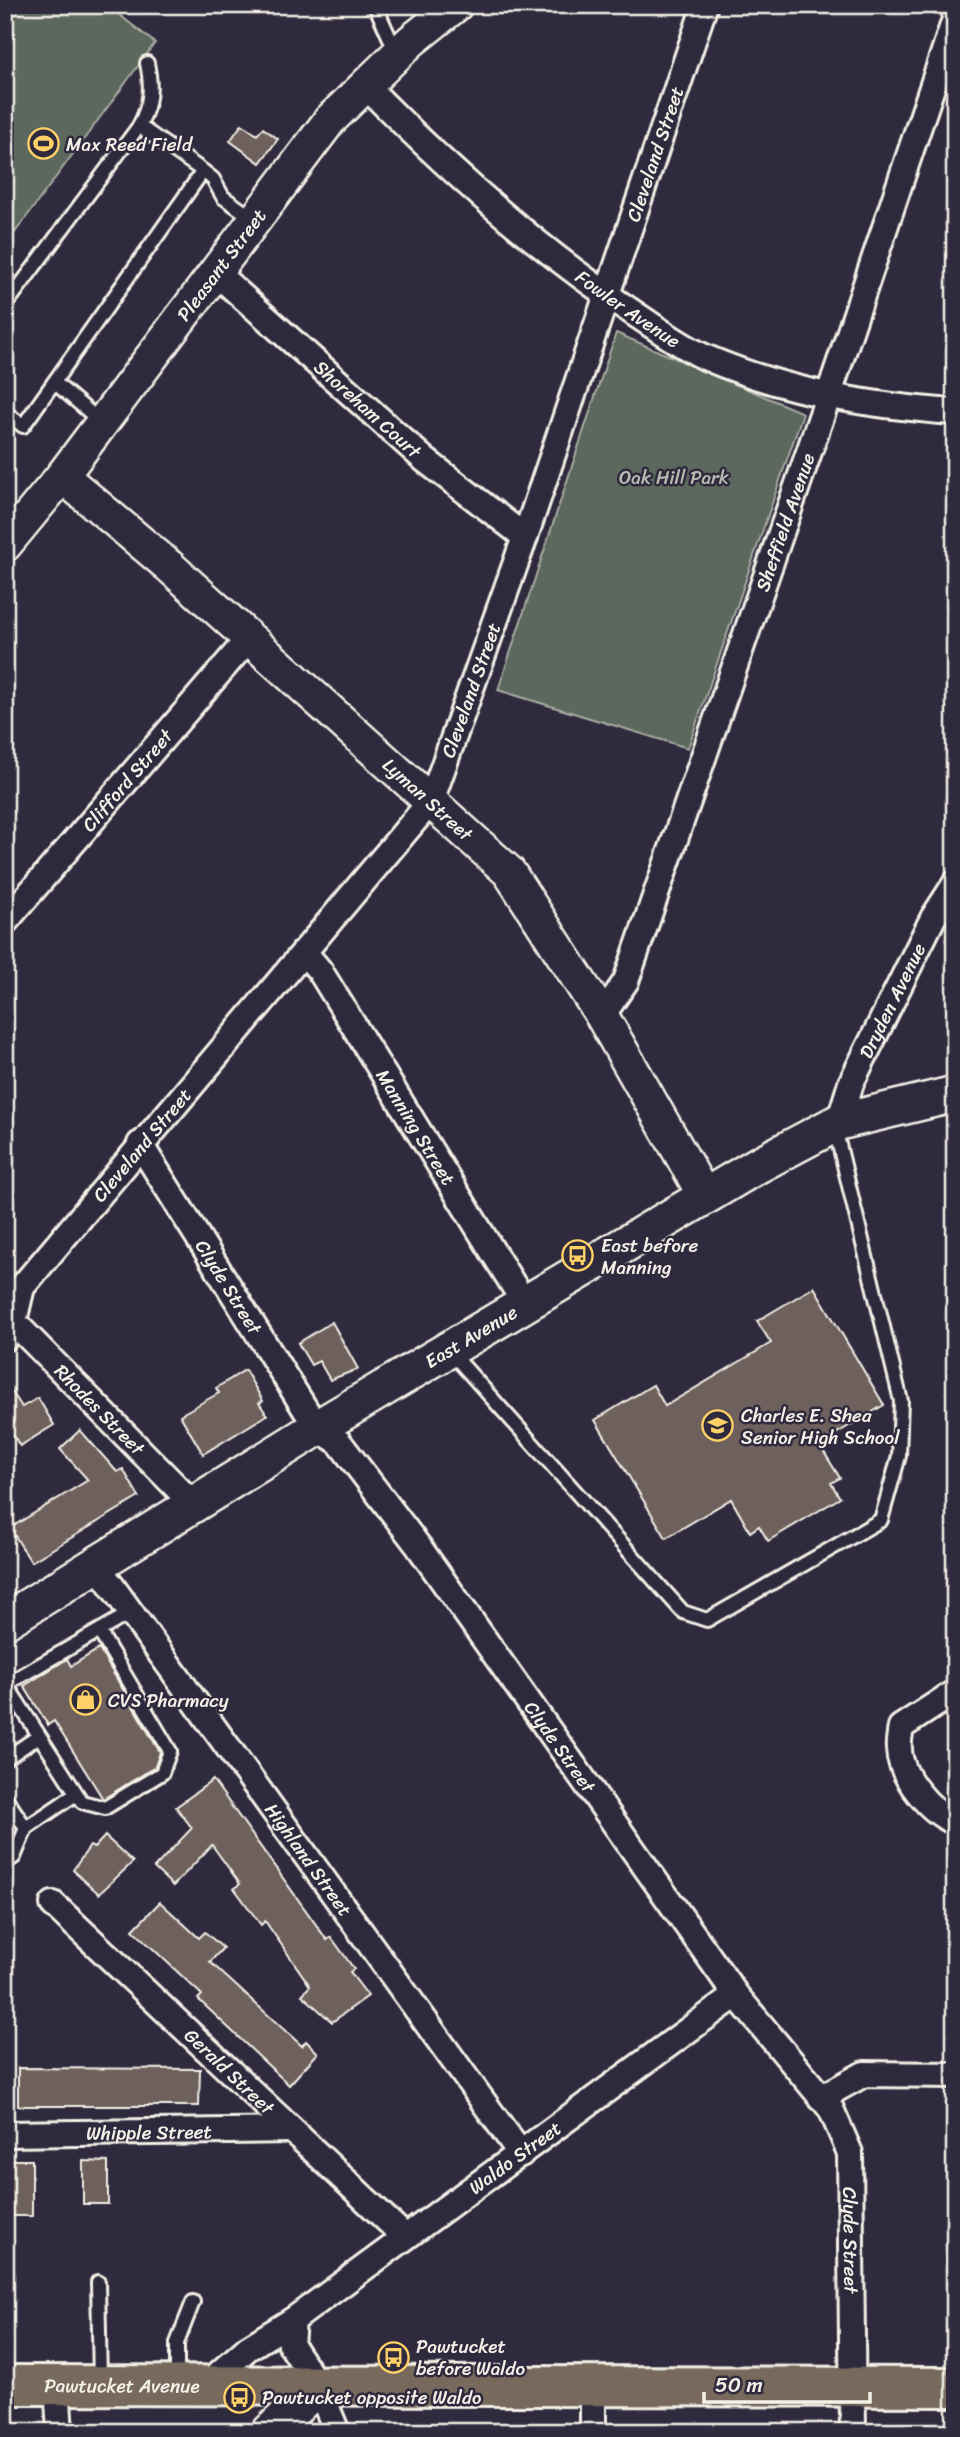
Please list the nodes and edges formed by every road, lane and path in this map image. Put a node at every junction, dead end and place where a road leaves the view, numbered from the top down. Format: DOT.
graph roads {
  1 [pos="375,5"];
  2 [pos="456,5"];
  3 [pos="705,5"];
  4 [pos="955,19"];
  5 [pos="397,54"];
  6 [pos="146,63"];
  7 [pos="365,85"];
  8 [pos="139,126"];
  9 [pos="203,171"];
  10 [pos="254,219"];
  11 [pos="215,272"];
  12 [pos="608,296"];
  13 [pos="5,306"];
  14 [pos="54,382"];
  15 [pos="828,397"];
  16 [pos="5,412"];
  17 [pos="955,412"];
  18 [pos="101,422"];
  19 [pos="62,476"];
  20 [pos="525,537"];
  21 [pos="5,545"];
  22 [pos="249,638"];
  23 [pos="430,801"];
  24 [pos="955,884"];
  25 [pos="5,922"];
  26 [pos="304,952"];
  27 [pos="602,1016"];
  28 [pos="955,1094"];
  29 [pos="837,1123"];
  30 [pos="140,1144"];
  31 [pos="705,1197"];
  32 [pos="526,1304"];
  33 [pos="8,1324"];
  34 [pos="449,1350"];
  35 [pos="317,1428"];
  36 [pos="194,1505"];
  37 [pos="96,1564"];
  38 [pos="130,1613"];
  39 [pos="5,1621"];
  40 [pos="99,1631"];
  41 [pos="6,1685"];
  42 [pos="955,1692"];
  43 [pos="39,1736"];
  44 [pos="5,1759"];
  45 [pos="76,1794"];
  46 [pos="5,1797"];
  47 [pos="955,1822"];
  48 [pos="26,1828"];
  49 [pos="5,1863"];
  50 [pos="52,1905"];
  51 [pos="736,1994"];
  52 [pos="955,2075"];
  53 [pos="821,2098"];
  54 [pos="291,2130"];
  55 [pos="5,2134"];
  56 [pos="521,2154"];
  57 [pos="405,2237"];
  58 [pos="98,2282"];
  59 [pos="193,2302"];
  60 [pos="293,2320"];
  61 [pos="5,2385"];
  62 [pos="57,2385"];
  63 [pos="100,2385"];
  64 [pos="192,2385"];
  65 [pos="318,2386"];
  66 [pos="593,2386"];
  67 [pos="853,2387"];
  68 [pos="955,2387"];
  69 [pos="60,2432"];
  70 [pos="270,2432"];
  71 [pos="337,2432"];
  72 [pos="593,2432"];
  73 [pos="853,2432"];
  1 -- 5 [label="lane"];
  2 -- 5 [label="street, Pleasant Street"];
  3 -- 12 [label="street, Cleveland Street"];
  4 -- 15 [label="street, Sheffield Avenue"];
  5 -- 7 [label="street, Pleasant Street"];
  6 -- 8 [label="lane"];
  7 -- 10 [label="street, Pleasant Street"];
  7 -- 12 [label="street, Fowler Avenue"];
  8 -- 9 [label="lane"];
  8 -- 13 [label="lane"];
  9 -- 10 [label="lane"];
  9 -- 14 [label="lane"];
  10 -- 11 [label="street, Pleasant Street"];
  11 -- 18 [label="street, Pleasant Street"];
  11 -- 20 [label="street, Shoreham Court"];
  12 -- 15 [label="street, Fowler Avenue"];
  12 -- 20 [label="street, Cleveland Street"];
  14 -- 16 [label="lane"];
  14 -- 18 [label="lane"];
  15 -- 17 [label="street, Fowler Avenue"];
  15 -- 27 [label="street, Sheffield Avenue"];
  18 -- 19 [label="street, Pleasant Street"];
  19 -- 21 [label="street, Pleasant Street"];
  19 -- 22 [label="street, Lyman Street"];
  20 -- 23 [label="street, Cleveland Street"];
  22 -- 23 [label="street, Lyman Street"];
  22 -- 25 [label="street, Clifford Street"];
  23 -- 26 [label="street, Cleveland Street"];
  23 -- 27 [label="street, Lyman Street"];
  24 -- 29 [label="street, Dryden Avenue"];
  26 -- 30 [label="street, Cleveland Street"];
  26 -- 32 [label="street, Manning Street"];
  27 -- 31 [label="street, Lyman Street"];
  28 -- 29 [label="main road, East Avenue"];
  29 -- 31 [label="main road, East Avenue"];
  29 -- 34 [label="lane"];
  30 -- 33 [label="street, Cleveland Street"];
  30 -- 35 [label="street, Clyde Street"];
  31 -- 32 [label="main road, East Avenue"];
  32 -- 34 [label="main road, East Avenue"];
  33 -- 36 [label="street, Rhodes Street"];
  34 -- 35 [label="main road, East Avenue"];
  35 -- 36 [label="main road, East Avenue"];
  35 -- 51 [label="street, Clyde Street"];
  36 -- 37 [label="main road, East Avenue"];
  37 -- 38 [label="street, Highland Street"];
  37 -- 39 [label="main road, East Avenue"];
  38 -- 40 [label="lane"];
  38 -- 56 [label="street, Highland Street"];
  40 -- 41 [label="lane"];
  40 -- 45 [label="lane"];
  41 -- 43 [label="lane"];
  42 -- 47 [label="street"];
  43 -- 44 [label="lane"];
  43 -- 45 [label="lane"];
  45 -- 48 [label="lane"];
  46 -- 48 [label="lane"];
  48 -- 49 [label="lane"];
  50 -- 54 [label="street, Gerald Street"];
  51 -- 53 [label="street, Clyde Street"];
  51 -- 56 [label="street, Waldo Street"];
  52 -- 53 [label="street"];
  53 -- 67 [label="street, Clyde Street"];
  54 -- 55 [label="street, Whipple Street"];
  54 -- 57 [label="street, Gerald Street"];
  56 -- 57 [label="street, Waldo Street"];
  57 -- 60 [label="street, Waldo Street"];
  58 -- 63 [label="lane"];
  59 -- 64 [label="lane"];
  60 -- 64 [label="street, Waldo Street"];
  60 -- 65 [label="street"];
  61 -- 62 [label="main road, Pawtucket Avenue"];
  62 -- 63 [label="main road, Pawtucket Avenue"];
  62 -- 69 [label="street"];
  63 -- 64 [label="main road, Pawtucket Avenue"];
  64 -- 65 [label="main road, Pawtucket Avenue"];
  65 -- 66 [label="main road, Pawtucket Avenue"];
  65 -- 70 [label="main road"];
  65 -- 71 [label="street"];
  66 -- 67 [label="main road, Pawtucket Avenue"];
  66 -- 72 [label="street"];
  67 -- 68 [label="main road, Pawtucket Avenue"];
  67 -- 73 [label="street, Clyde Street"];
}
